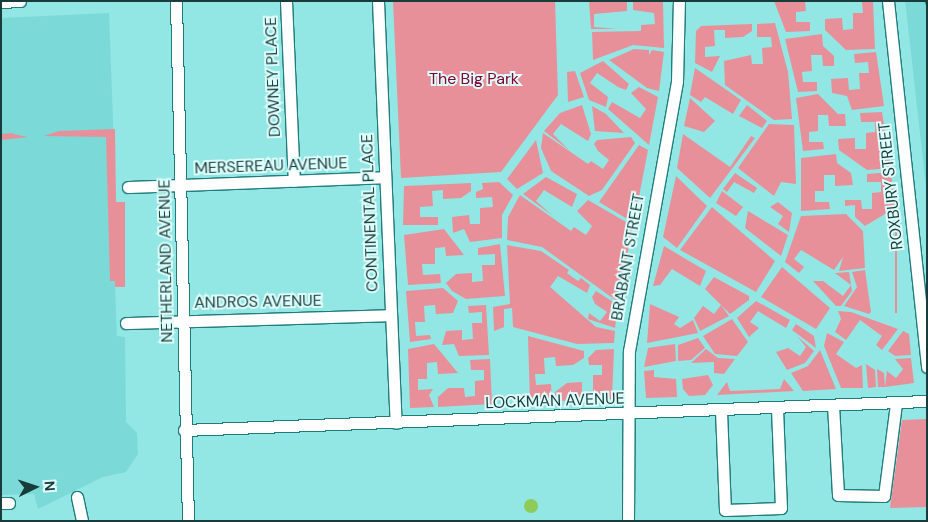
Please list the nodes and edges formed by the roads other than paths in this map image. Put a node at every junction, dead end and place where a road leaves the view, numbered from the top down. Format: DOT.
graph roads {
  1 [pos="20,1"];
  2 [pos="176,1"];
  3 [pos="286,1"];
  4 [pos="378,1"];
  5 [pos="679,1"];
  6 [pos="888,1"];
  7 [pos="1,2"];
  8 [pos="385,177"];
  9 [pos="294,181"];
  10 [pos="182,186"];
  11 [pos="128,187"];
  12 [pos="391,315"];
  13 [pos="183,320"];
  14 [pos="126,323"];
  15 [pos="927,368"];
  16 [pos="927,401"];
  17 [pos="896,403"];
  18 [pos="833,405"];
  19 [pos="777,408"];
  20 [pos="721,411"];
  21 [pos="626,414"];
  22 [pos="396,423"];
  23 [pos="184,430"];
  24 [pos="77,497"];
  25 [pos="82,521"];
  26 [pos="188,521"];
  27 [pos="628,521"];
  1 -- 7 [label="street"];
  2 -- 10 [label="street, NETHERLAND AVENUE"];
  3 -- 9 [label="street, DOWNEY PLACE"];
  4 -- 8 [label="street, CONTINENTAL PLACE"];
  5 -- 21 [label="street, BRABANT STREET"];
  6 -- 15 [label="street, ROXBURY STREET"];
  8 -- 9 [label="street, MERSEREAU AVENUE"];
  8 -- 12 [label="street, CONTINENTAL PLACE"];
  9 -- 10 [label="street, MERSEREAU AVENUE"];
  10 -- 11 [label="street, MERSEREAU AVENUE"];
  10 -- 13 [label="street, NETHERLAND AVENUE"];
  12 -- 13 [label="street, ANDROS AVENUE"];
  12 -- 22 [label="street, CONTINENTAL PLACE"];
  13 -- 14 [label="street, ANDROS AVENUE"];
  13 -- 23 [label="street, NETHERLAND AVENUE"];
  16 -- 17 [label="street, LOCKMAN AVENUE"];
  17 -- 18 [label="street, LOCKMAN AVENUE"];
  17 -- 18 [label="street"];
  18 -- 19 [label="street, LOCKMAN AVENUE"];
  19 -- 20 [label="street, LOCKMAN AVENUE"];
  19 -- 20 [label="street"];
  20 -- 21 [label="street, LOCKMAN AVENUE"];
  21 -- 22 [label="street, LOCKMAN AVENUE"];
  21 -- 27 [label="street, BRABANT STREET"];
  22 -- 23 [label="street, LOCKMAN AVENUE"];
  23 -- 26 [label="street, NETHERLAND AVENUE"];
  24 -- 25 [label="street"];
}
